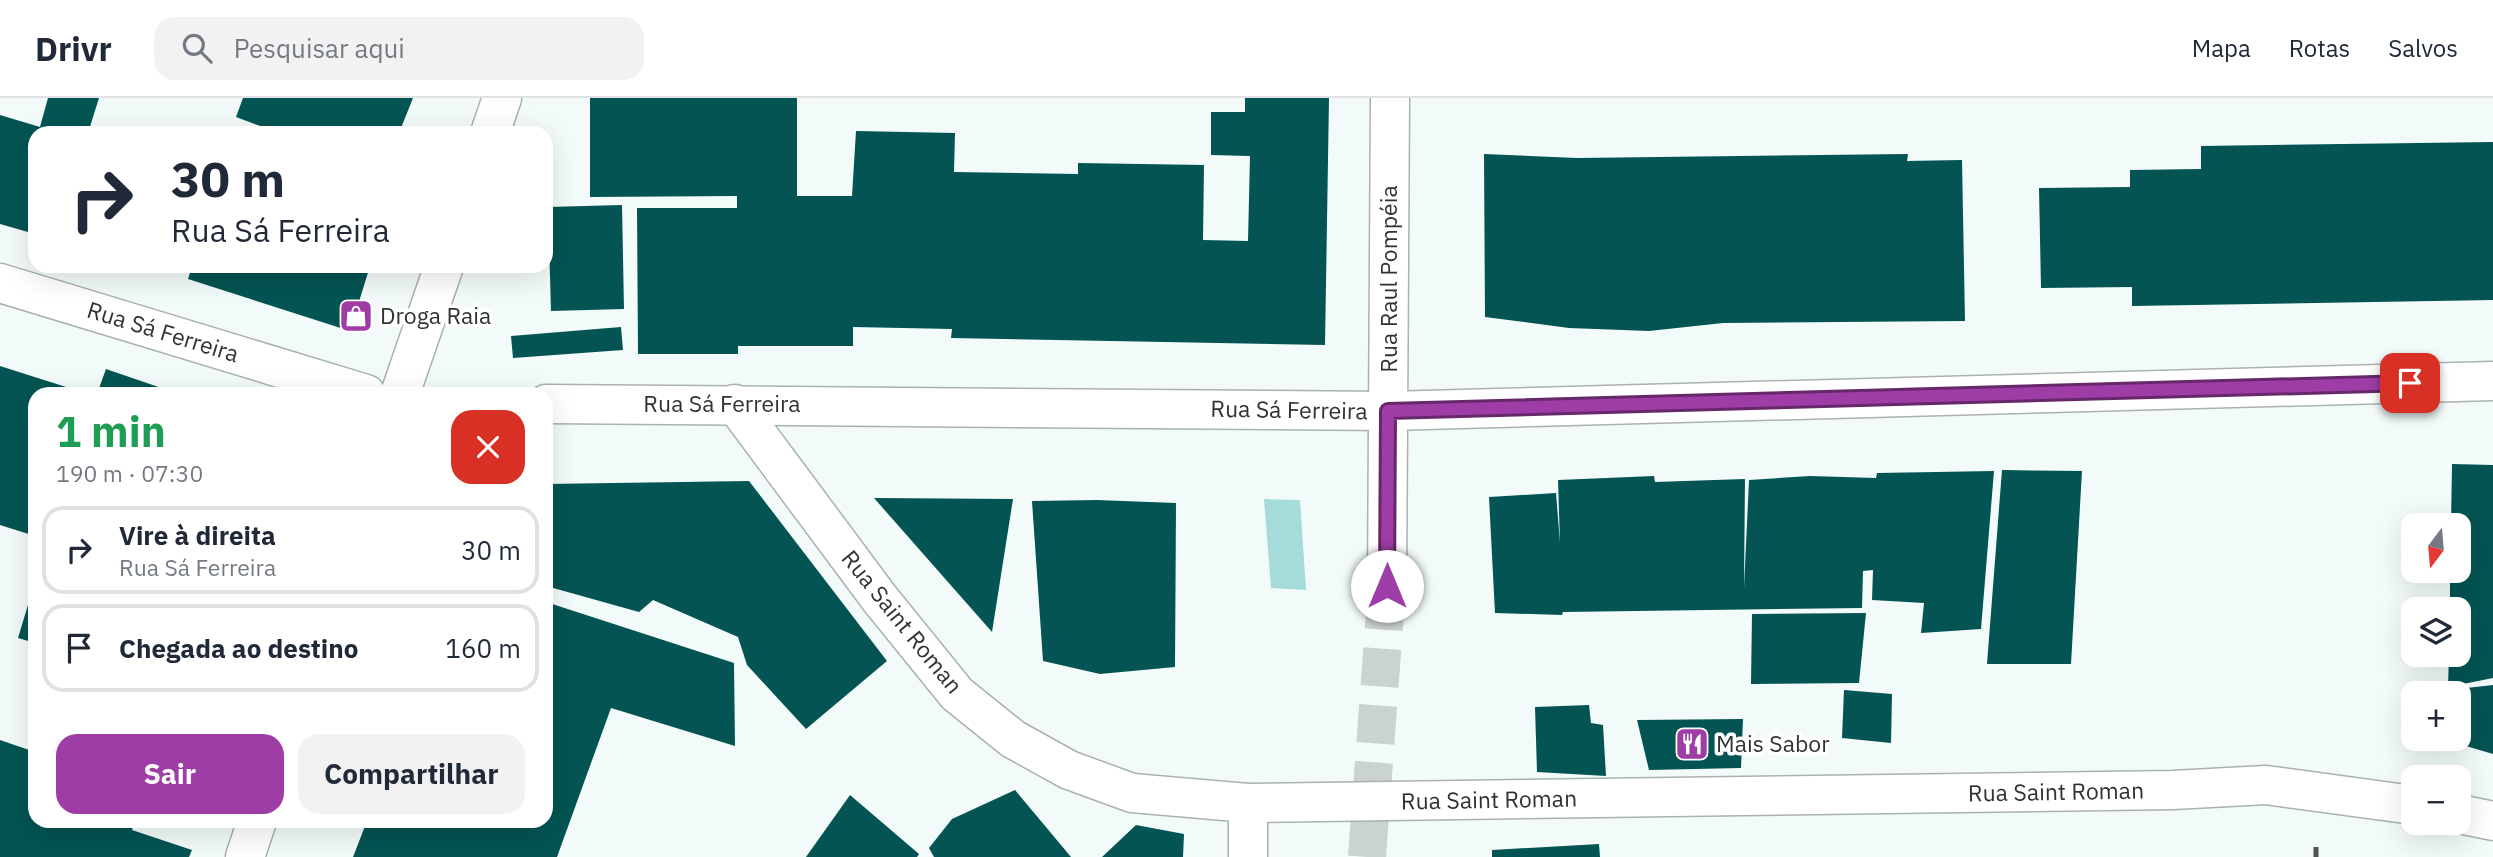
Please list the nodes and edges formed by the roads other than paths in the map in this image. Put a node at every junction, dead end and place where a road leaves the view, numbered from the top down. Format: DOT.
graph roads {
  1 [pos="502,98"];
  2 [pos="1390,98"];
  3 [pos="492,126"];
  4 [pos="442,273"];
  5 [pos="0,283"];
  6 [pos="2493,381"];
  7 [pos="343,387"];
  8 [pos="402,387"];
  9 [pos="553,404"];
  10 [pos="735,404"];
  11 [pos="1388,411"];
  12 [pos="1387,586"];
  13 [pos="1248,803"];
  14 [pos="2401,803"];
  15 [pos="2471,816"];
  16 [pos="2493,821"];
  17 [pos="255,828"];
  18 [pos="245,857"];
  19 [pos="1248,857"];
  1 -- 3 [label="street"];
  2 -- 11 [label="street, Rua Raul Pompéia"];
  4 -- 8 [label="street"];
  5 -- 7 [label="street, Rua Sá Ferreira"];
  6 -- 11 [label="street, Rua Sá Ferreira"];
  9 -- 10 [label="street, Rua Sá Ferreira"];
  10 -- 11 [label="street, Rua Sá Ferreira"];
  10 -- 13 [label="street, Rua Saint Roman"];
  11 -- 12 [label="street, Rua Raul Pompéia"];
  13 -- 14 [label="street, Rua Saint Roman"];
  13 -- 19 [label="street"];
  15 -- 16 [label="street"];
  17 -- 18 [label="street"];
}
